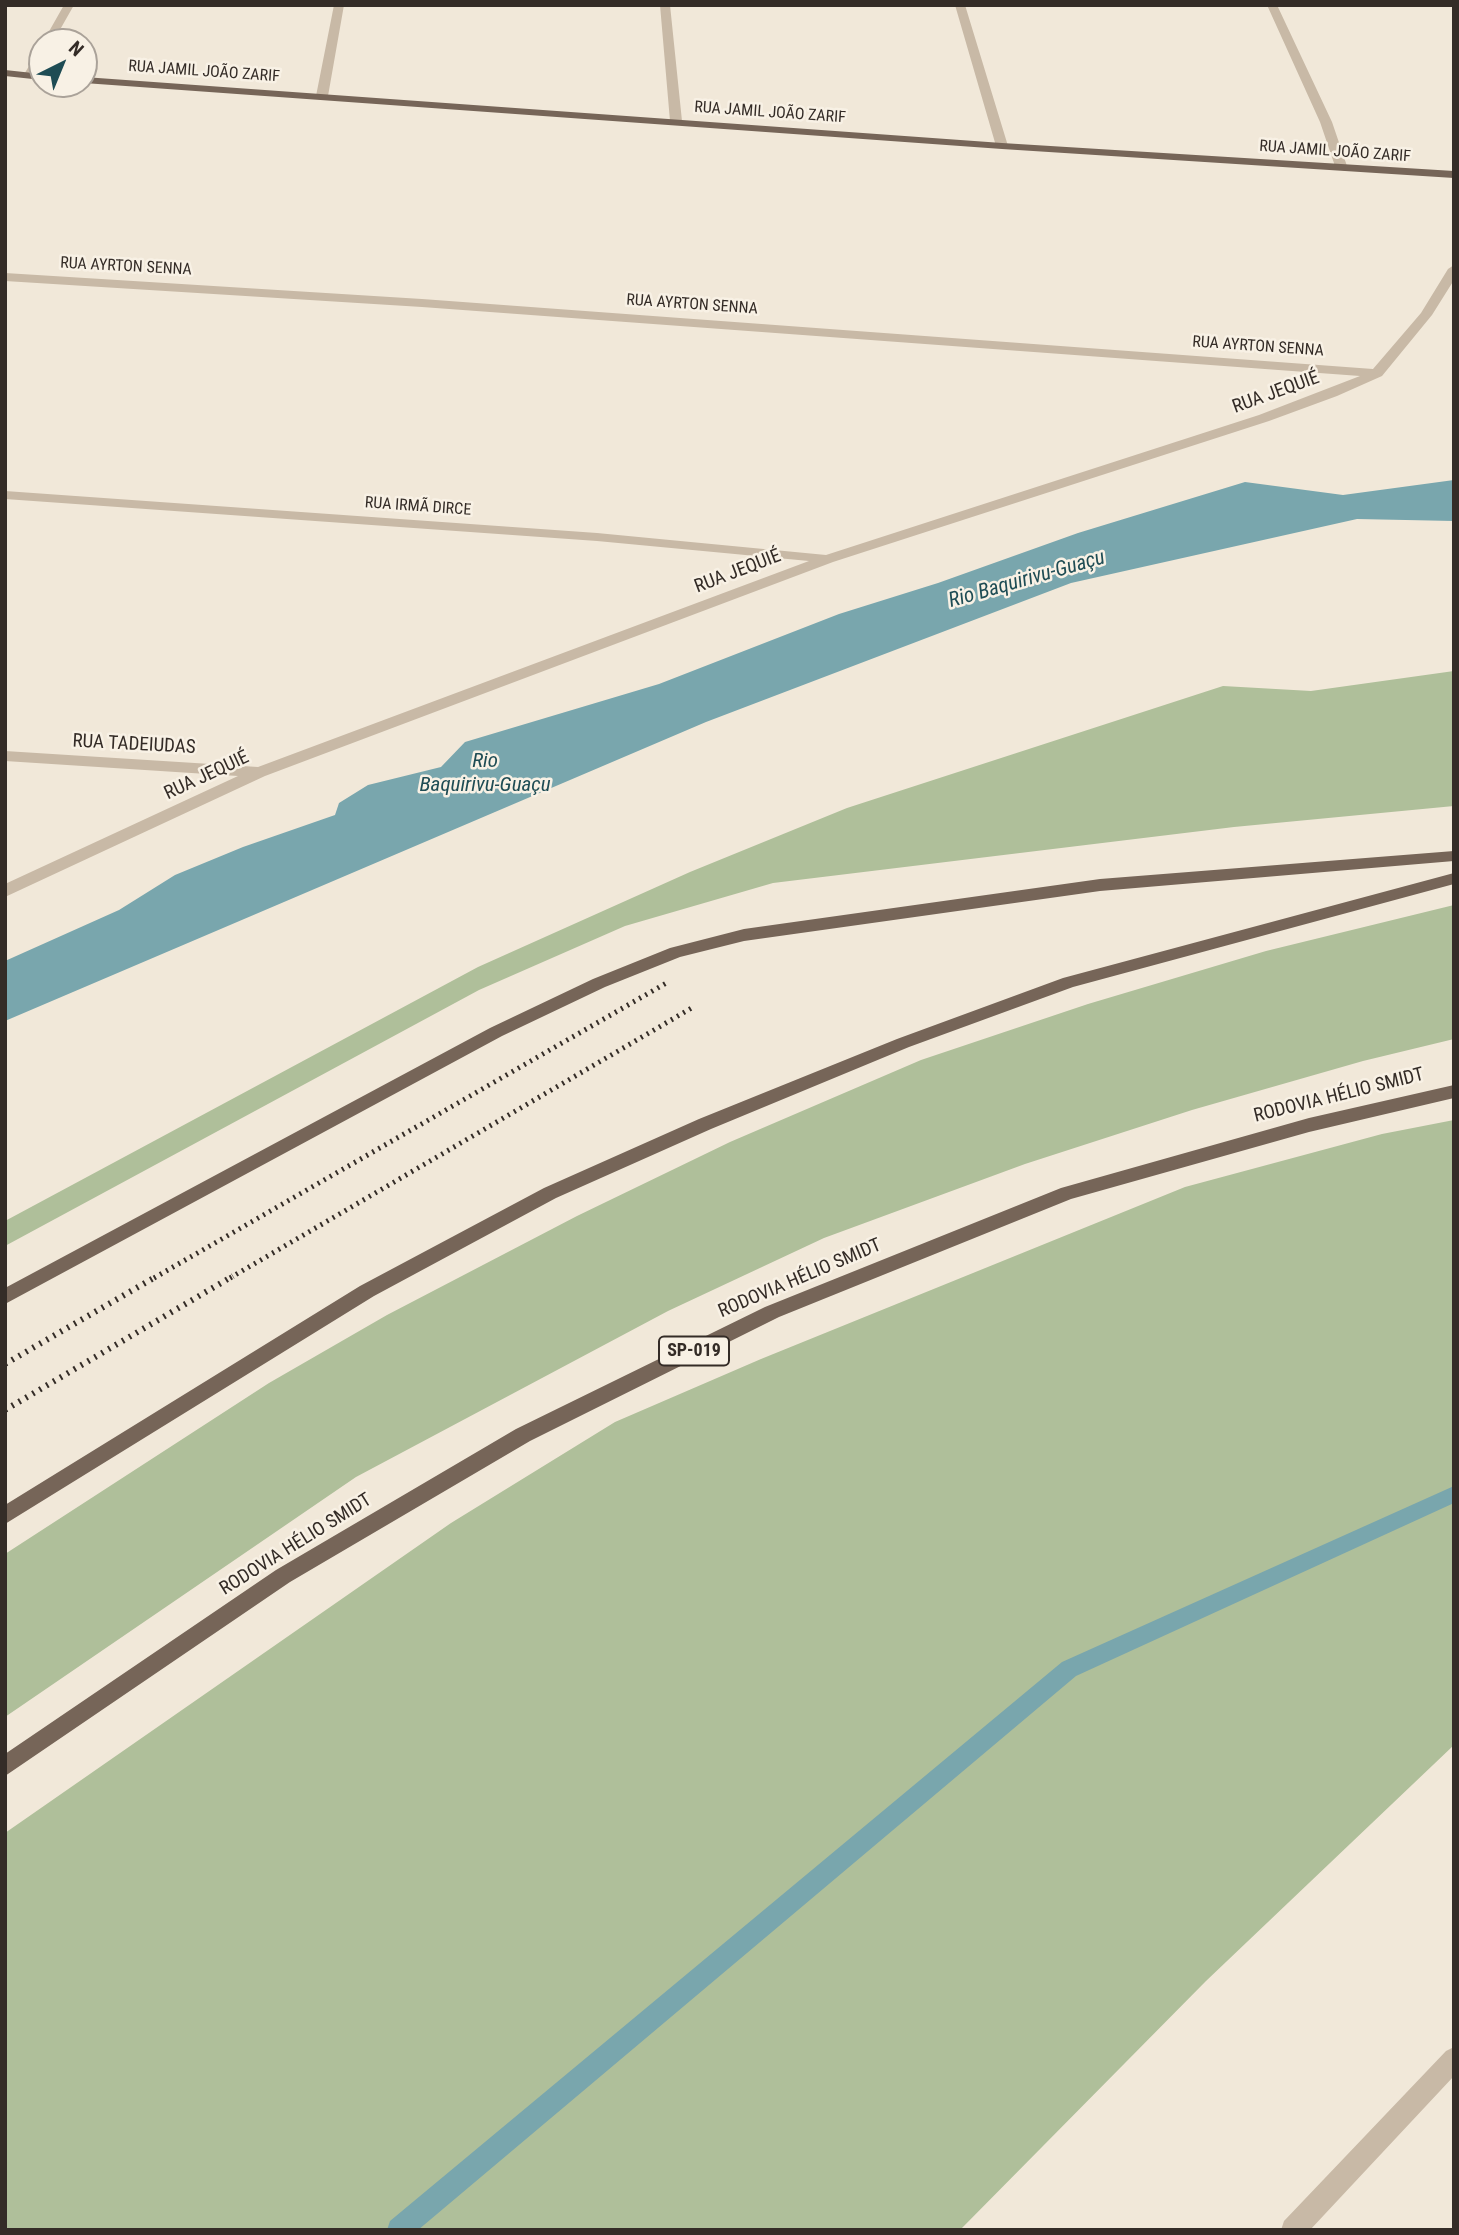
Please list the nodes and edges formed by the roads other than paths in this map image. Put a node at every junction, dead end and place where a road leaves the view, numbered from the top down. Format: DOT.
graph roads {
  1 [pos="69,5"];
  2 [pos="339,5"];
  3 [pos="664,5"];
  4 [pos="960,5"];
  5 [pos="1272,5"];
  6 [pos="56,28"];
  7 [pos="5,74"];
  8 [pos="28,76"];
  9 [pos="98,81"];
  10 [pos="321,96"];
  11 [pos="676,121"];
  12 [pos="1002,146"];
  13 [pos="1342,169"];
  14 [pos="1454,175"];
  15 [pos="1454,270"];
  16 [pos="5,278"];
  17 [pos="1377,373"];
  18 [pos="5,495"];
  19 [pos="828,559"];
  20 [pos="5,756"];
  21 [pos="260,772"];
  22 [pos="1454,856"];
  23 [pos="1454,878"];
  24 [pos="5,891"];
  25 [pos="1454,1091"];
  26 [pos="5,1297"];
  27 [pos="5,1516"];
  28 [pos="5,1766"];
  29 [pos="1454,2059"];
  30 [pos="1293,2230"];
  1 -- 6 [label="street"];
  2 -- 10 [label="street"];
  3 -- 11 [label="street"];
  4 -- 12 [label="street"];
  5 -- 13 [label="street"];
  7 -- 8 [label="main road"];
  9 -- 10 [label="main road, RUA JAMIL JOÃO ZARIF"];
  10 -- 11 [label="main road, RUA JAMIL JOÃO ZARIF"];
  11 -- 12 [label="main road, RUA JAMIL JOÃO ZARIF"];
  12 -- 13 [label="main road, RUA JAMIL JOÃO ZARIF"];
  13 -- 14 [label="main road, RUA JAMIL JOÃO ZARIF"];
  15 -- 17 [label="street, RUA JEQUIÉ"];
  16 -- 17 [label="street, RUA AYRTON SENNA"];
  17 -- 19 [label="street, RUA JEQUIÉ"];
  18 -- 19 [label="street, RUA IRMÃ DIRCE"];
  19 -- 21 [label="street, RUA JEQUIÉ"];
  20 -- 21 [label="street, RUA TADEIUDAS"];
  21 -- 24 [label="street, RUA JEQUIÉ"];
  22 -- 26 [label="main road"];
  23 -- 27 [label="main road"];
  25 -- 28 [label="main road, RODOVIA HÉLIO SMIDT / SP-019"];
  29 -- 30 [label="street"];
}
